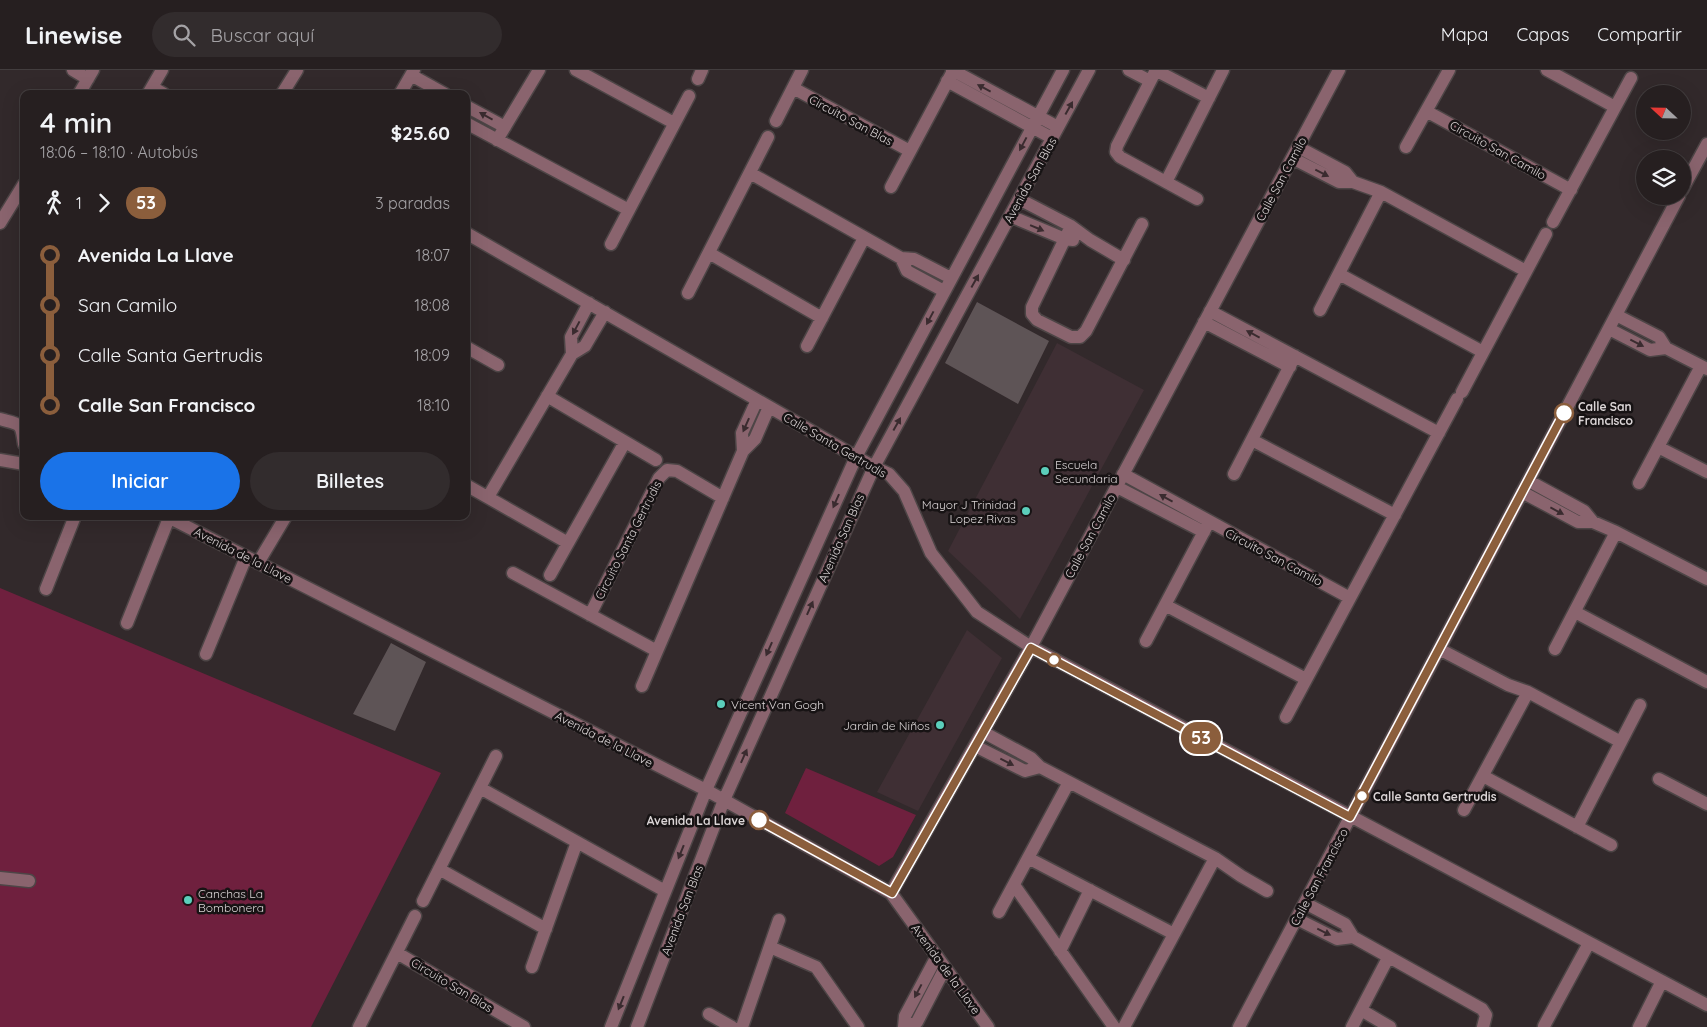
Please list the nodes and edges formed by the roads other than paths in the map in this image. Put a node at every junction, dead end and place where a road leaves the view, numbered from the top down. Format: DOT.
graph roads {
  1 [pos="73,70"];
  2 [pos="162,70"];
  3 [pos="297,70"];
  4 [pos="539,70"];
  5 [pos="576,70"];
  6 [pos="802,70"];
  7 [pos="1063,70"];
  8 [pos="1089,70"];
  9 [pos="1129,70"];
  10 [pos="1223,70"];
  11 [pos="1339,70"];
  12 [pos="1449,70"];
  13 [pos="1547,70"];
  14 [pos="413,73"];
  15 [pos="91,74"];
  16 [pos="950,74"];
  17 [pos="1154,74"];
  18 [pos="1631,78"];
  19 [pos="792,88"];
  20 [pos="81,90"];
  21 [pos="150,90"];
  22 [pos="284,90"];
  23 [pos="406,90"];
  24 [pos="439,90"];
  25 [pos="689,96"];
  26 [pos="1209,98"];
  27 [pos="1615,107"];
  28 [pos="470,108"];
  29 [pos="1426,111"];
  30 [pos="776,121"];
  31 [pos="1035,122"];
  32 [pos="674,123"];
  33 [pos="470,125"];
  34 [pos="505,127"];
  35 [pos="1055,133"];
  36 [pos="768,137"];
  37 [pos="497,140"];
  38 [pos="1406,147"];
  39 [pos="910,151"];
  40 [pos="1295,152"];
  41 [pos="1705,152"];
  42 [pos="750,173"];
  43 [pos="1691,175"];
  44 [pos="1166,182"];
  45 [pos="892,187"];
  46 [pos="20,190"];
  47 [pos="1571,190"];
  48 [pos="1381,192"];
  49 [pos="1197,199"];
  50 [pos="1019,200"];
  51 [pos="1674,205"];
  52 [pos="629,210"];
  53 [pos="1010,216"];
  54 [pos="1553,222"];
  55 [pos="0,223"];
  56 [pos="1142,224"];
  57 [pos="1071,226"];
  58 [pos="1546,234"];
  59 [pos="470,235"];
  60 [pos="864,238"];
  61 [pos="1065,239"];
  62 [pos="1090,240"];
  63 [pos="611,244"];
  64 [pos="709,254"];
  65 [pos="901,258"];
  66 [pos="1124,260"];
  67 [pos="1526,271"];
  68 [pos="1338,274"];
  69 [pos="951,278"];
  70 [pos="944,291"];
  71 [pos="688,293"];
  72 [pos="589,303"];
  73 [pos="1320,310"];
  74 [pos="1210,311"];
  75 [pos="604,312"];
  76 [pos="1616,315"];
  77 [pos="822,318"];
  78 [pos="1204,322"];
  79 [pos="1609,329"];
  80 [pos="808,346"];
  81 [pos="1666,348"];
  82 [pos="470,349"];
  83 [pos="1483,352"];
  84 [pos="572,354"];
  85 [pos="1293,362"];
  86 [pos="498,365"];
  87 [pos="1704,367"];
  88 [pos="547,396"];
  89 [pos="757,400"];
  90 [pos="769,407"];
  91 [pos="0,419"];
  92 [pos="20,426"];
  93 [pos="1439,433"];
  94 [pos="1252,440"];
  95 [pos="625,442"];
  96 [pos="1658,447"];
  97 [pos="744,451"];
  98 [pos="856,456"];
  99 [pos="656,460"];
  100 [pos="0,461"];
  101 [pos="20,464"];
  102 [pos="874,467"];
  103 [pos="1707,472"];
  104 [pos="1123,474"];
  105 [pos="1234,474"];
  106 [pos="1528,481"];
  107 [pos="1639,483"];
  108 [pos="470,486"];
  109 [pos="1117,486"];
  110 [pos="1522,492"];
  111 [pos="488,497"];
  112 [pos="723,498"];
  113 [pos="1394,516"];
  114 [pos="73,520"];
  115 [pos="166,520"];
  116 [pos="184,520"];
  117 [pos="284,520"];
  118 [pos="1594,522"];
  119 [pos="1206,527"];
  120 [pos="1616,532"];
  121 [pos="568,543"];
  122 [pos="246,557"];
  123 [pos="258,563"];
  124 [pos="513,573"];
  125 [pos="550,575"];
  126 [pos="1707,578"];
  127 [pos="46,589"];
  128 [pos="1350,598"];
  129 [pos="1165,604"];
  130 [pos="1575,612"];
  131 [pos="590,615"];
  132 [pos="127,623"];
  133 [pos="1146,641"];
  134 [pos="1031,648"];
  135 [pos="1439,649"];
  136 [pos="1555,649"];
  137 [pos="657,651"];
  138 [pos="206,654"];
  139 [pos="1306,679"];
  140 [pos="1707,682"];
  141 [pos="642,686"];
  142 [pos="1528,692"];
  143 [pos="1640,705"];
  144 [pos="1286,717"];
  145 [pos="983,732"];
  146 [pos="1621,742"];
  147 [pos="975,746"];
  148 [pos="496,756"];
  149 [pos="1040,767"];
  150 [pos="1483,776"];
  151 [pos="1659,780"];
  152 [pos="1069,782"];
  153 [pos="480,788"];
  154 [pos="706,790"];
  155 [pos="724,800"];
  156 [pos="1707,804"];
  157 [pos="1464,810"];
  158 [pos="1350,817"];
  159 [pos="1577,826"];
  160 [pos="577,842"];
  161 [pos="1611,845"];
  162 [pos="1028,858"];
  163 [pos="1214,858"];
  164 [pos="439,869"];
  165 [pos="0,878"];
  166 [pos="28,881"];
  167 [pos="1014,886"];
  168 [pos="1090,890"];
  169 [pos="666,891"];
  170 [pos="1268,892"];
  171 [pos="892,893"];
  172 [pos="423,901"];
  173 [pos="1305,903"];
  174 [pos="999,912"];
  175 [pos="415,916"];
  176 [pos="1297,919"];
  177 [pos="779,920"];
  178 [pos="546,929"];
  179 [pos="1174,934"];
  180 [pos="1353,937"];
  181 [pos="1589,943"];
  182 [pos="770,947"];
  183 [pos="1060,951"];
  184 [pos="397,953"];
  185 [pos="937,956"];
  186 [pos="1388,958"];
  187 [pos="532,967"];
  188 [pos="945,968"];
  189 [pos="1662,981"];
  190 [pos="1707,1005"];
  191 [pos="1361,1010"];
  192 [pos="709,1014"];
  193 [pos="506,1023"];
  194 [pos="1544,1026"];
  195 [pos="359,1027"];
  196 [pos="524,1027"];
  197 [pos="611,1027"];
  198 [pos="637,1027"];
  199 [pos="732,1027"];
  200 [pos="742,1027"];
  201 [pos="858,1027"];
  202 [pos="905,1027"];
  203 [pos="988,1027"];
  204 [pos="1114,1027"];
  205 [pos="1124,1027"];
  206 [pos="1239,1027"];
  207 [pos="1352,1027"];
  208 [pos="1390,1027"];
  209 [pos="1483,1027"];
  210 [pos="1639,1027"];
  1 -- 15 [label="street"];
  2 -- 21 [label="street"];
  3 -- 22 [label="street"];
  4 -- 34 [label="street"];
  5 -- 32 [label="street"];
  6 -- 19 [label="street"];
  7 -- 31 [label="street, Avenida San Blas"];
  35 -- 8 [label="street, Avenida San Blas, one-way"];
  9 -- 17 [label="street"];
  10 -- 26 [label="street"];
  11 -- 40 [label="street, Calle San Camilo"];
  12 -- 29 [label="street"];
  13 -- 27 [label="street"];
  14 -- 23 [label="street"];
  14 -- 24 [label="street"];
  15 -- 20 [label="street"];
  16 -- 31 [label="street"];
  16 -- 39 [label="street"];
  17 -- 26 [label="street"];
  17 -- 44 [label="street"];
  18 -- 27 [label="street"];
  19 -- 30 [label="street"];
  19 -- 39 [label="street, Circuito San Blas"];
  25 -- 32 [label="street"];
  26 -- 44 [label="street"];
  27 -- 47 [label="street"];
  34 -- 28 [label="street, one-way"];
  29 -- 38 [label="street"];
  29 -- 47 [label="street, Circuito San Camilo"];
  31 -- 35 [label="street"];
  31 -- 69 [label="street, Avenida San Blas, one-way"];
  32 -- 52 [label="street"];
  33 -- 37 [label="street"];
  34 -- 37 [label="street"];
  35 -- 50 [label="street, Avenida San Blas"];
  36 -- 42 [label="street"];
  37 -- 52 [label="street"];
  39 -- 45 [label="street"];
  40 -- 48 [label="street"];
  40 -- 74 [label="street, Calle San Camilo"];
  41 -- 43 [label="street"];
  42 -- 60 [label="street"];
  42 -- 64 [label="street"];
  44 -- 49 [label="street"];
  46 -- 55 [label="street"];
  47 -- 54 [label="street"];
  48 -- 67 [label="street"];
  48 -- 68 [label="street"];
  50 -- 53 [label="street, Avenida San Blas"];
  50 -- 57 [label="street"];
  51 -- 76 [label="street, Calle San Francisco"];
  52 -- 63 [label="street"];
  53 -- 61 [label="street, one-way"];
  102 -- 53 [label="street, Avenida San Blas, one-way"];
  56 -- 66 [label="street"];
  57 -- 61 [label="street"];
  57 -- 62 [label="street"];
  58 -- 67 [label="street"];
  59 -- 72 [label="street, Calle Santa Gertrudis"];
  60 -- 65 [label="street"];
  60 -- 77 [label="street"];
  61 -- 62 [label="street"];
  61 -- 66 [label="street"];
  62 -- 66 [label="street"];
  64 -- 71 [label="street"];
  64 -- 77 [label="street"];
  65 -- 69 [label="street"];
  65 -- 70 [label="street"];
  67 -- 83 [label="street"];
  68 -- 73 [label="street"];
  68 -- 83 [label="street"];
  69 -- 70 [label="street, Avenida San Blas"];
  70 -- 98 [label="street, Avenida San Blas, one-way"];
  72 -- 75 [label="street, Calle Santa Gertrudis"];
  72 -- 84 [label="street, one-way"];
  74 -- 78 [label="street, Calle San Camilo"];
  85 -- 74 [label="street, one-way"];
  75 -- 84 [label="street"];
  75 -- 89 [label="street, Calle Santa Gertrudis"];
  76 -- 79 [label="street, Calle San Francisco"];
  76 -- 81 [label="street"];
  77 -- 80 [label="street"];
  78 -- 85 [label="street"];
  78 -- 104 [label="street, Calle San Camilo"];
  79 -- 81 [label="street, one-way"];
  79 -- 106 [label="street, Calle San Francisco"];
  81 -- 87 [label="street"];
  82 -- 86 [label="street"];
  83 -- 93 [label="street"];
  84 -- 88 [label="street"];
  85 -- 93 [label="street"];
  85 -- 94 [label="street"];
  87 -- 96 [label="street"];
  88 -- 95 [label="street"];
  88 -- 111 [label="street"];
  89 -- 90 [label="street, Calle Santa Gertrudis"];
  89 -- 97 [label="street, one-way"];
  90 -- 97 [label="street"];
  90 -- 98 [label="street, Calle Santa Gertrudis"];
  91 -- 92 [label="street"];
  93 -- 113 [label="street"];
  94 -- 105 [label="street"];
  94 -- 113 [label="street"];
  95 -- 99 [label="street"];
  95 -- 121 [label="street"];
  96 -- 103 [label="street"];
  96 -- 107 [label="street"];
  97 -- 112 [label="street"];
  98 -- 102 [label="street, Calle Santa Gertrudis"];
  98 -- 154 [label="street, Avenida San Blas, one-way"];
  100 -- 101 [label="street"];
  102 -- 134 [label="street, Calle Santa Gertrudis"];
  155 -- 102 [label="street, Avenida San Blas, one-way"];
  104 -- 109 [label="street, Calle San Camilo"];
  119 -- 104 [label="street, one-way"];
  106 -- 110 [label="street, Calle San Francisco"];
  106 -- 118 [label="street"];
  108 -- 111 [label="street"];
  109 -- 119 [label="street, Circuito San Camilo"];
  109 -- 134 [label="street, Calle San Camilo"];
  110 -- 118 [label="street, one-way"];
  110 -- 135 [label="street, Calle San Francisco"];
  111 -- 121 [label="street"];
  112 -- 131 [label="street, Circuito Santa Gertrudis"];
  112 -- 137 [label="street"];
  113 -- 128 [label="street"];
  114 -- 127 [label="street"];
  115 -- 132 [label="street"];
  116 -- 122 [label="street, Avenida de la Llave"];
  117 -- 123 [label="street"];
  118 -- 120 [label="street"];
  119 -- 128 [label="street, Circuito San Camilo"];
  119 -- 129 [label="street"];
  120 -- 126 [label="street"];
  120 -- 130 [label="street"];
  121 -- 125 [label="street"];
  122 -- 123 [label="street, Avenida de la Llave"];
  122 -- 138 [label="street"];
  123 -- 154 [label="street, Avenida de la Llave"];
  124 -- 131 [label="street, Circuito Santa Gertrudis"];
  128 -- 139 [label="street"];
  129 -- 133 [label="street"];
  129 -- 139 [label="street"];
  130 -- 136 [label="street"];
  130 -- 140 [label="street"];
  131 -- 137 [label="street, Circuito Santa Gertrudis"];
  134 -- 145 [label="street, Calle San Camilo"];
  134 -- 158 [label="street, Calle Santa Gertrudis"];
  135 -- 142 [label="street"];
  135 -- 158 [label="street, Calle San Francisco"];
  137 -- 141 [label="street"];
  139 -- 144 [label="street"];
  142 -- 146 [label="street"];
  142 -- 150 [label="street"];
  143 -- 146 [label="street"];
  145 -- 147 [label="street, Calle San Camilo"];
  145 -- 149 [label="street"];
  146 -- 159 [label="street"];
  147 -- 149 [label="street, one-way"];
  147 -- 171 [label="street, Calle San Camilo"];
  148 -- 153 [label="street"];
  149 -- 152 [label="street"];
  150 -- 157 [label="street"];
  150 -- 159 [label="street"];
  151 -- 156 [label="street"];
  152 -- 162 [label="street"];
  152 -- 163 [label="street"];
  153 -- 160 [label="street"];
  153 -- 164 [label="street"];
  154 -- 155 [label="street, Avenida de la Llave"];
  154 -- 169 [label="street, Avenida San Blas, one-way"];
  155 -- 171 [label="street, Avenida de la Llave"];
  155 -- 198 [label="street, Avenida San Blas"];
  158 -- 173 [label="street, Calle San Francisco"];
  158 -- 181 [label="street, Calle Santa Gertrudis"];
  159 -- 161 [label="street"];
  160 -- 169 [label="street"];
  160 -- 178 [label="street"];
  162 -- 167 [label="street"];
  162 -- 168 [label="street"];
  163 -- 170 [label="street"];
  163 -- 179 [label="street"];
  164 -- 172 [label="street"];
  164 -- 178 [label="street"];
  165 -- 166 [label="street"];
  167 -- 174 [label="street"];
  167 -- 183 [label="street"];
  168 -- 179 [label="street"];
  168 -- 183 [label="street"];
  169 -- 197 [label="street, Avenida San Blas, one-way"];
  171 -- 185 [label="street, Avenida de la Llave"];
  173 -- 176 [label="street, Calle San Francisco"];
  173 -- 180 [label="street"];
  175 -- 184 [label="street, Circuito San Blas"];
  176 -- 180 [label="street, one-way"];
  176 -- 206 [label="street, Calle San Francisco"];
  177 -- 182 [label="street"];
  178 -- 187 [label="street"];
  179 -- 205 [label="street"];
  180 -- 186 [label="street"];
  181 -- 189 [label="street, Calle Santa Gertrudis"];
  181 -- 194 [label="street"];
  182 -- 200 [label="street"];
  182 -- 201 [label="street"];
  183 -- 204 [label="street"];
  184 -- 193 [label="street, Circuito San Blas"];
  184 -- 195 [label="street, Circuito San Blas"];
  185 -- 188 [label="street, Avenida de la Llave"];
  185 -- 202 [label="street, one-way"];
  186 -- 191 [label="street"];
  186 -- 209 [label="street"];
  188 -- 202 [label="street"];
  188 -- 203 [label="street, Avenida de la Llave"];
  189 -- 190 [label="street, Calle Santa Gertrudis"];
  189 -- 210 [label="street"];
  191 -- 207 [label="street"];
  191 -- 208 [label="street"];
  192 -- 199 [label="street"];
  193 -- 196 [label="street, Circuito San Blas"];
}
